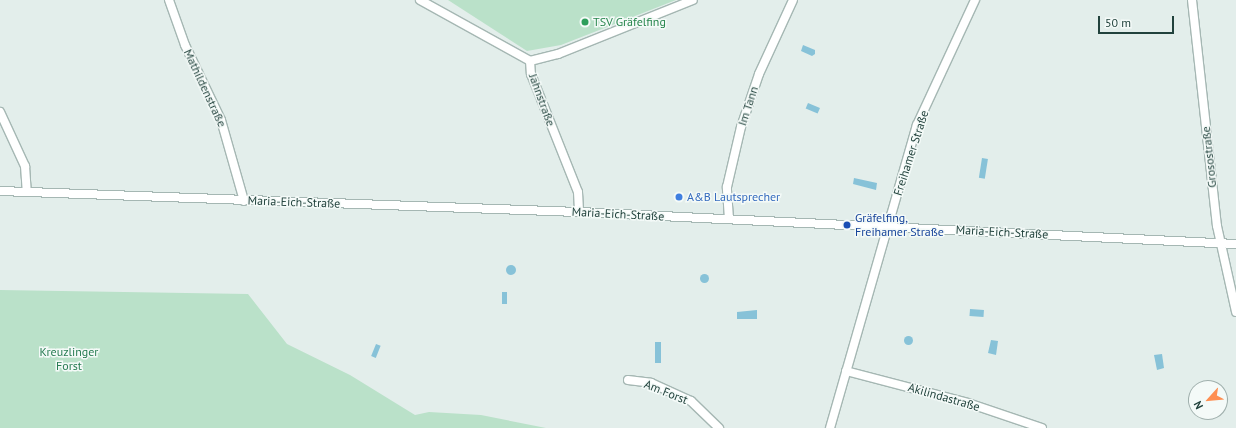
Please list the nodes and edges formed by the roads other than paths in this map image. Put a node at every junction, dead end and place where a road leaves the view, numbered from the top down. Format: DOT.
graph roads {
  1 [pos="169,0"];
  2 [pos="420,0"];
  3 [pos="693,0"];
  4 [pos="793,0"];
  5 [pos="975,0"];
  6 [pos="1192,0"];
  7 [pos="530,61"];
  8 [pos="0,112"];
  9 [pos="0,192"];
  10 [pos="28,192"];
  11 [pos="244,201"];
  12 [pos="579,212"];
  13 [pos="729,219"];
  14 [pos="887,227"];
  15 [pos="1222,243"];
  16 [pos="1236,244"];
  17 [pos="1236,312"];
  18 [pos="846,371"];
  19 [pos="628,380"];
  20 [pos="719,428"];
  21 [pos="830,428"];
  22 [pos="1042,428"];
  1 -- 11 [label="street, Mathildenstraße"];
  2 -- 7 [label="street, Jahnstraße"];
  3 -- 7 [label="street"];
  4 -- 13 [label="street, Im Tann"];
  5 -- 14 [label="street, Freihamer Straße"];
  6 -- 15 [label="street, Grosostraße"];
  7 -- 12 [label="street, Jahnstraße"];
  8 -- 10 [label="street"];
  9 -- 10 [label="street, Maria-Eich-Straße"];
  10 -- 11 [label="street, Maria-Eich-Straße"];
  11 -- 12 [label="street, Maria-Eich-Straße"];
  12 -- 13 [label="street, Maria-Eich-Straße"];
  13 -- 14 [label="street, Maria-Eich-Straße"];
  14 -- 15 [label="street, Maria-Eich-Straße"];
  14 -- 18 [label="street, Freihamer Straße"];
  15 -- 16 [label="street, Maria-Eich-Straße"];
  15 -- 17 [label="street, Grosostraße"];
  18 -- 21 [label="street, Freihamer Straße"];
  18 -- 22 [label="street, Akilindastraße"];
  19 -- 20 [label="street, Am Forst"];
}
